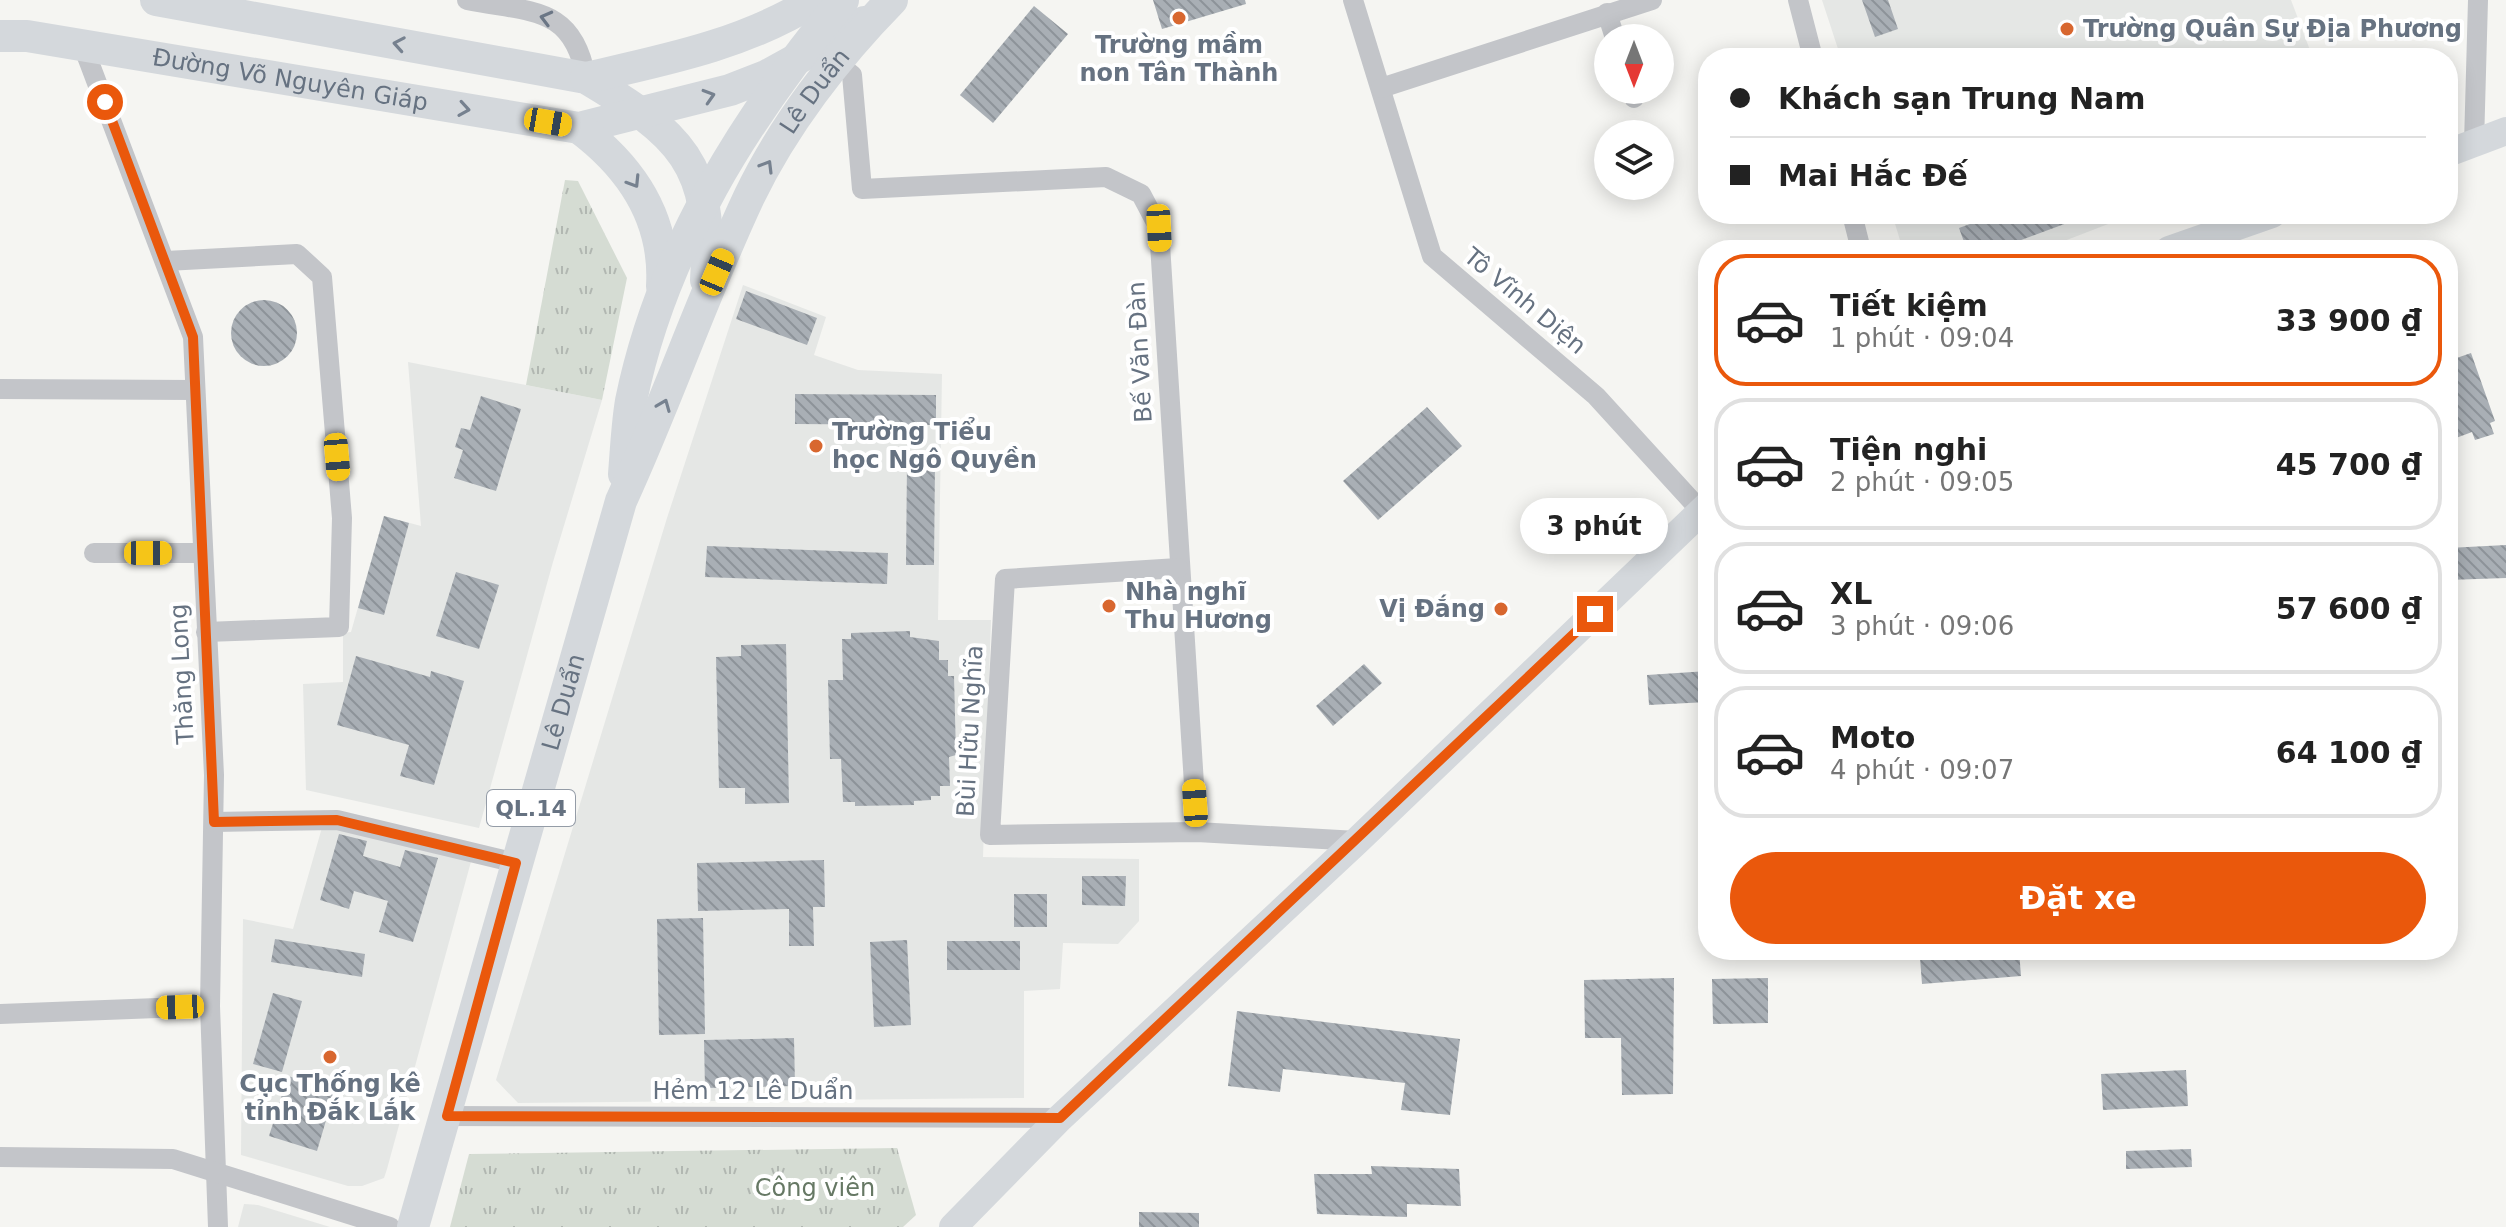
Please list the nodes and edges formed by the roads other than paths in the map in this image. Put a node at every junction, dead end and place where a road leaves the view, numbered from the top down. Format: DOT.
graph roads {
  1 [pos="156,0"];
  2 [pos="467,0"];
  3 [pos="815,0"];
  4 [pos="843,0"];
  5 [pos="1353,0"];
  6 [pos="1652,0"];
  7 [pos="1798,0"];
  8 [pos="2478,0"];
  9 [pos="884,8"];
  10 [pos="1607,13"];
  11 [pos="1611,24"];
  12 [pos="0,36"];
  13 [pos="83,46"];
  14 [pos="1810,48"];
  15 [pos="799,55"];
  16 [pos="837,63"];
  17 [pos="586,78"];
  18 [pos="1381,88"];
  19 [pos="646,113"];
  20 [pos="579,128"];
  21 [pos="2506,131"];
  22 [pos="2461,148"];
  23 [pos="702,200"];
  24 [pos="2243,224"];
  25 [pos="2198,240"];
  26 [pos="166,261"];
  27 [pos="705,297"];
  28 [pos="661,300"];
  29 [pos="0,389"];
  30 [pos="194,390"];
  31 [pos="621,501"];
  32 [pos="1698,501"];
  33 [pos="1698,515"];
  34 [pos="94,553"];
  35 [pos="202,553"];
  36 [pos="1178,568"];
  37 [pos="206,632"];
  38 [pos="214,822"];
  39 [pos="1197,832"];
  40 [pos="1357,841"];
  41 [pos="516,863"];
  42 [pos="210,1006"];
  43 [pos="0,1014"];
  44 [pos="447,1116"];
  45 [pos="1060,1118"];
  46 [pos="0,1157"];
  47 [pos="217,1175"];
  48 [pos="218,1227"];
  49 [pos="390,1227"];
  50 [pos="413,1227"];
  51 [pos="953,1227"];
  17 -- 1 [label="main road, one-way"];
  17 -- 2 [label="street, one-way"];
  3 -- 17 [label="main road"];
  4 -- 15 [label="main road, Lê Duẩn / QL.14"];
  5 -- 18 [label="street, Tô Vĩnh Diện"];
  6 -- 10 [label="street"];
  7 -- 14 [label="street"];
  8 -- 22 [label="street"];
  9 -- 15 [label="main road"];
  9 -- 16 [label="main road, Lê Duẩn / QL.14"];
  10 -- 11 [label="street"];
  10 -- 18 [label="street"];
  12 -- 13 [label="main road, Đường Võ Nguyên Giáp"];
  13 -- 20 [label="main road, Đường Võ Nguyên Giáp, one-way"];
  13 -- 26 [label="street, Thăng Long"];
  19 -- 15 [label="main road, one-way"];
  15 -- 23 [label="main road, Lê Duẩn / QL.14"];
  27 -- 16 [label="main road, Lê Duẩn / QL.14, one-way"];
  16 -- 36 [label="street, Bế Văn Đàn"];
  17 -- 19 [label="main road"];
  17 -- 20 [label="main road"];
  18 -- 32 [label="street, Tô Vĩnh Diện"];
  19 -- 20 [label="main road"];
  19 -- 23 [label="main road"];
  20 -- 28 [label="main road, one-way"];
  21 -- 22 [label="street"];
  23 -- 27 [label="main road"];
  23 -- 28 [label="main road, Lê Duẩn / QL.14"];
  24 -- 25 [label="street"];
  26 -- 30 [label="street, Thăng Long"];
  26 -- 37 [label="street"];
  31 -- 27 [label="main road, Lê Duẩn / QL.14, one-way"];
  28 -- 31 [label="main road, Lê Duẩn / QL.14"];
  29 -- 30 [label="street"];
  30 -- 35 [label="street, Thăng Long"];
  31 -- 41 [label="main road, Lê Duẩn / QL.14"];
  33 -- 40 [label="street"];
  34 -- 35 [label="street"];
  35 -- 37 [label="street, Thăng Long"];
  36 -- 39 [label="street, Bế Văn Đàn"];
  36 -- 39 [label="street, Bùi Hữu Nghĩa"];
  37 -- 38 [label="street, Thăng Long"];
  38 -- 41 [label="street"];
  38 -- 42 [label="street, Thăng Long"];
  39 -- 40 [label="street, Bùi Hữu Nghĩa"];
  40 -- 45 [label="street"];
  41 -- 44 [label="main road, Lê Duẩn / QL.14"];
  42 -- 43 [label="street"];
  42 -- 47 [label="street, Thăng Long"];
  44 -- 45 [label="street, Hẻm 12 Lê Duẩn"];
  44 -- 50 [label="main road, Lê Duẩn / QL.14"];
  45 -- 51 [label="street"];
  46 -- 47 [label="street"];
  47 -- 48 [label="street, Thăng Long"];
  47 -- 49 [label="street"];
}
